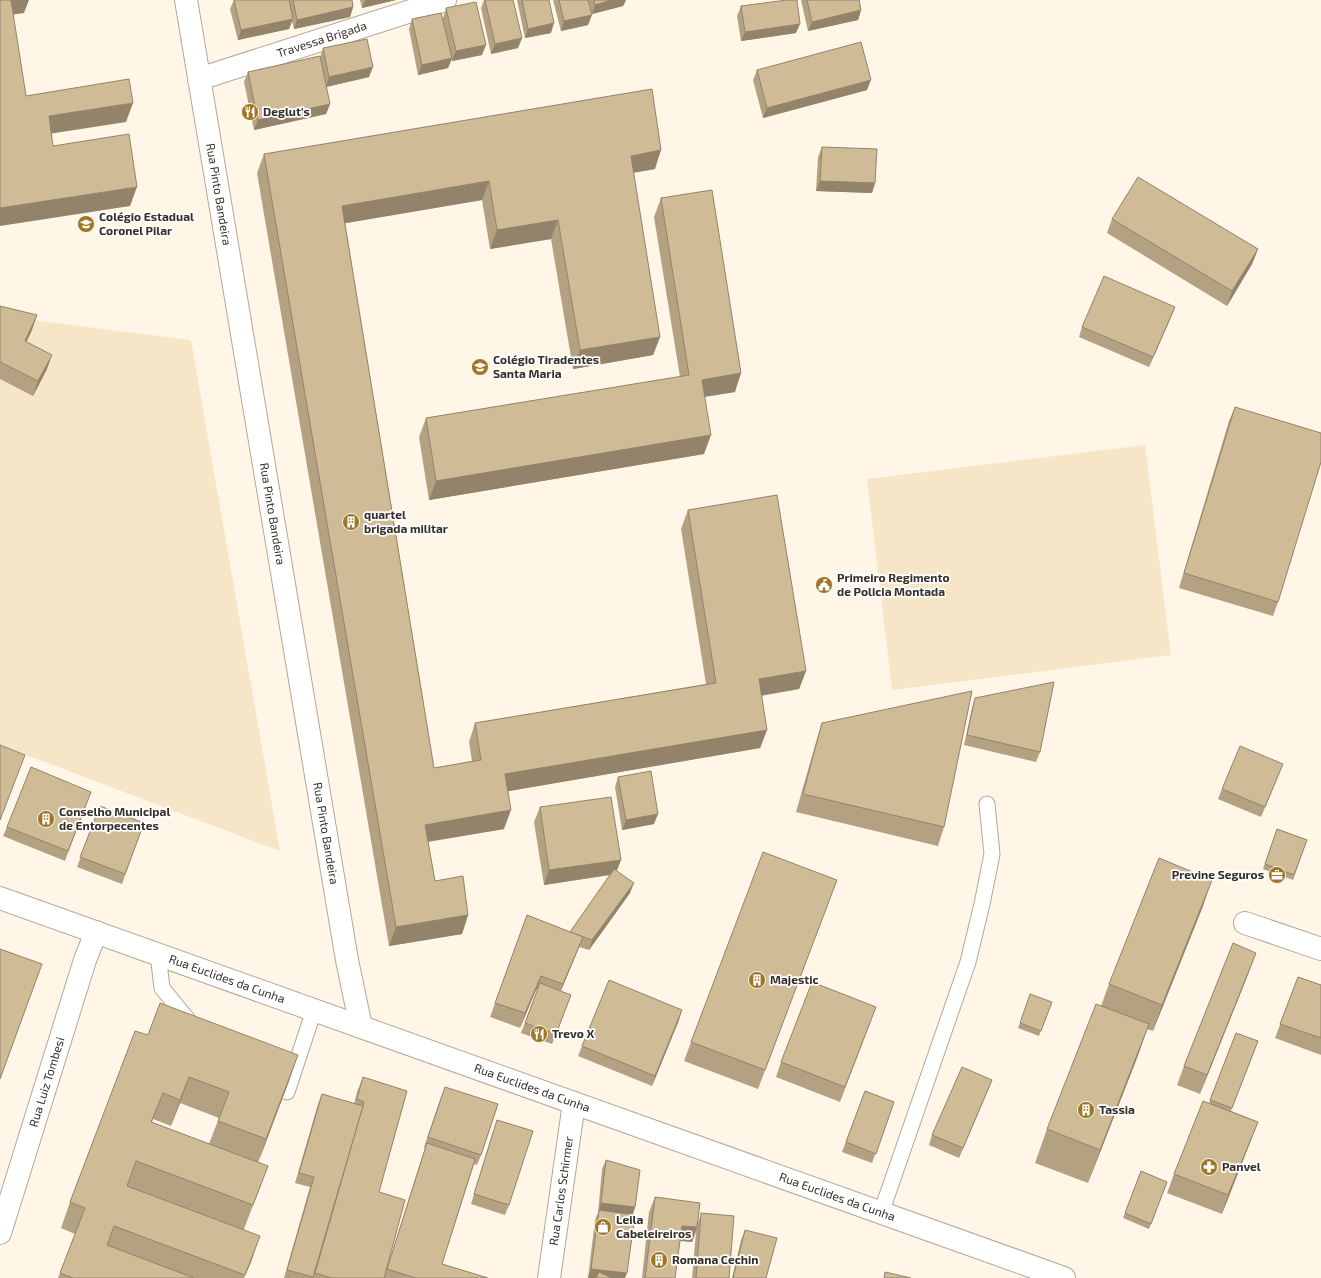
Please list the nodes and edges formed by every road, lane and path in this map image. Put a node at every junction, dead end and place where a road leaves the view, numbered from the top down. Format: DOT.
graph roads {
  1 [pos="186,0"];
  2 [pos="445,0"];
  3 [pos="199,79"];
  4 [pos="987,804"];
  5 [pos="0,898"];
  6 [pos="1245,923"];
  7 [pos="96,932"];
  8 [pos="1321,949"];
  9 [pos="158,954"];
  10 [pos="314,1010"];
  11 [pos="360,1027"];
  12 [pos="207,1034"];
  13 [pos="287,1092"];
  14 [pos="574,1103"];
  15 [pos="881,1213"];
  16 [pos="0,1232"];
  17 [pos="1026,1271"];
  18 [pos="549,1278"];
  19 [pos="1064,1278"];
  1 -- 3 [label="street, Rua Pinto Bandeira"];
  2 -- 3 [label="street, Travessa Brigada"];
  3 -- 11 [label="street, Rua Pinto Bandeira"];
  4 -- 15 [label="lane"];
  5 -- 7 [label="street, Rua Euclides da Cunha"];
  6 -- 8 [label="street"];
  7 -- 9 [label="street, Rua Euclides da Cunha"];
  7 -- 16 [label="street, Rua Luiz Tombesi"];
  9 -- 10 [label="street, Rua Euclides da Cunha"];
  9 -- 12 [label="lane"];
  10 -- 11 [label="street, Rua Euclides da Cunha"];
  10 -- 13 [label="lane"];
  11 -- 14 [label="street, Rua Euclides da Cunha"];
  14 -- 15 [label="street, Rua Euclides da Cunha"];
  14 -- 18 [label="street, Rua Carlos Schirmer"];
  15 -- 17 [label="street, Rua Euclides da Cunha"];
  17 -- 19 [label="street, Rua Euclides da Cunha"];
}
